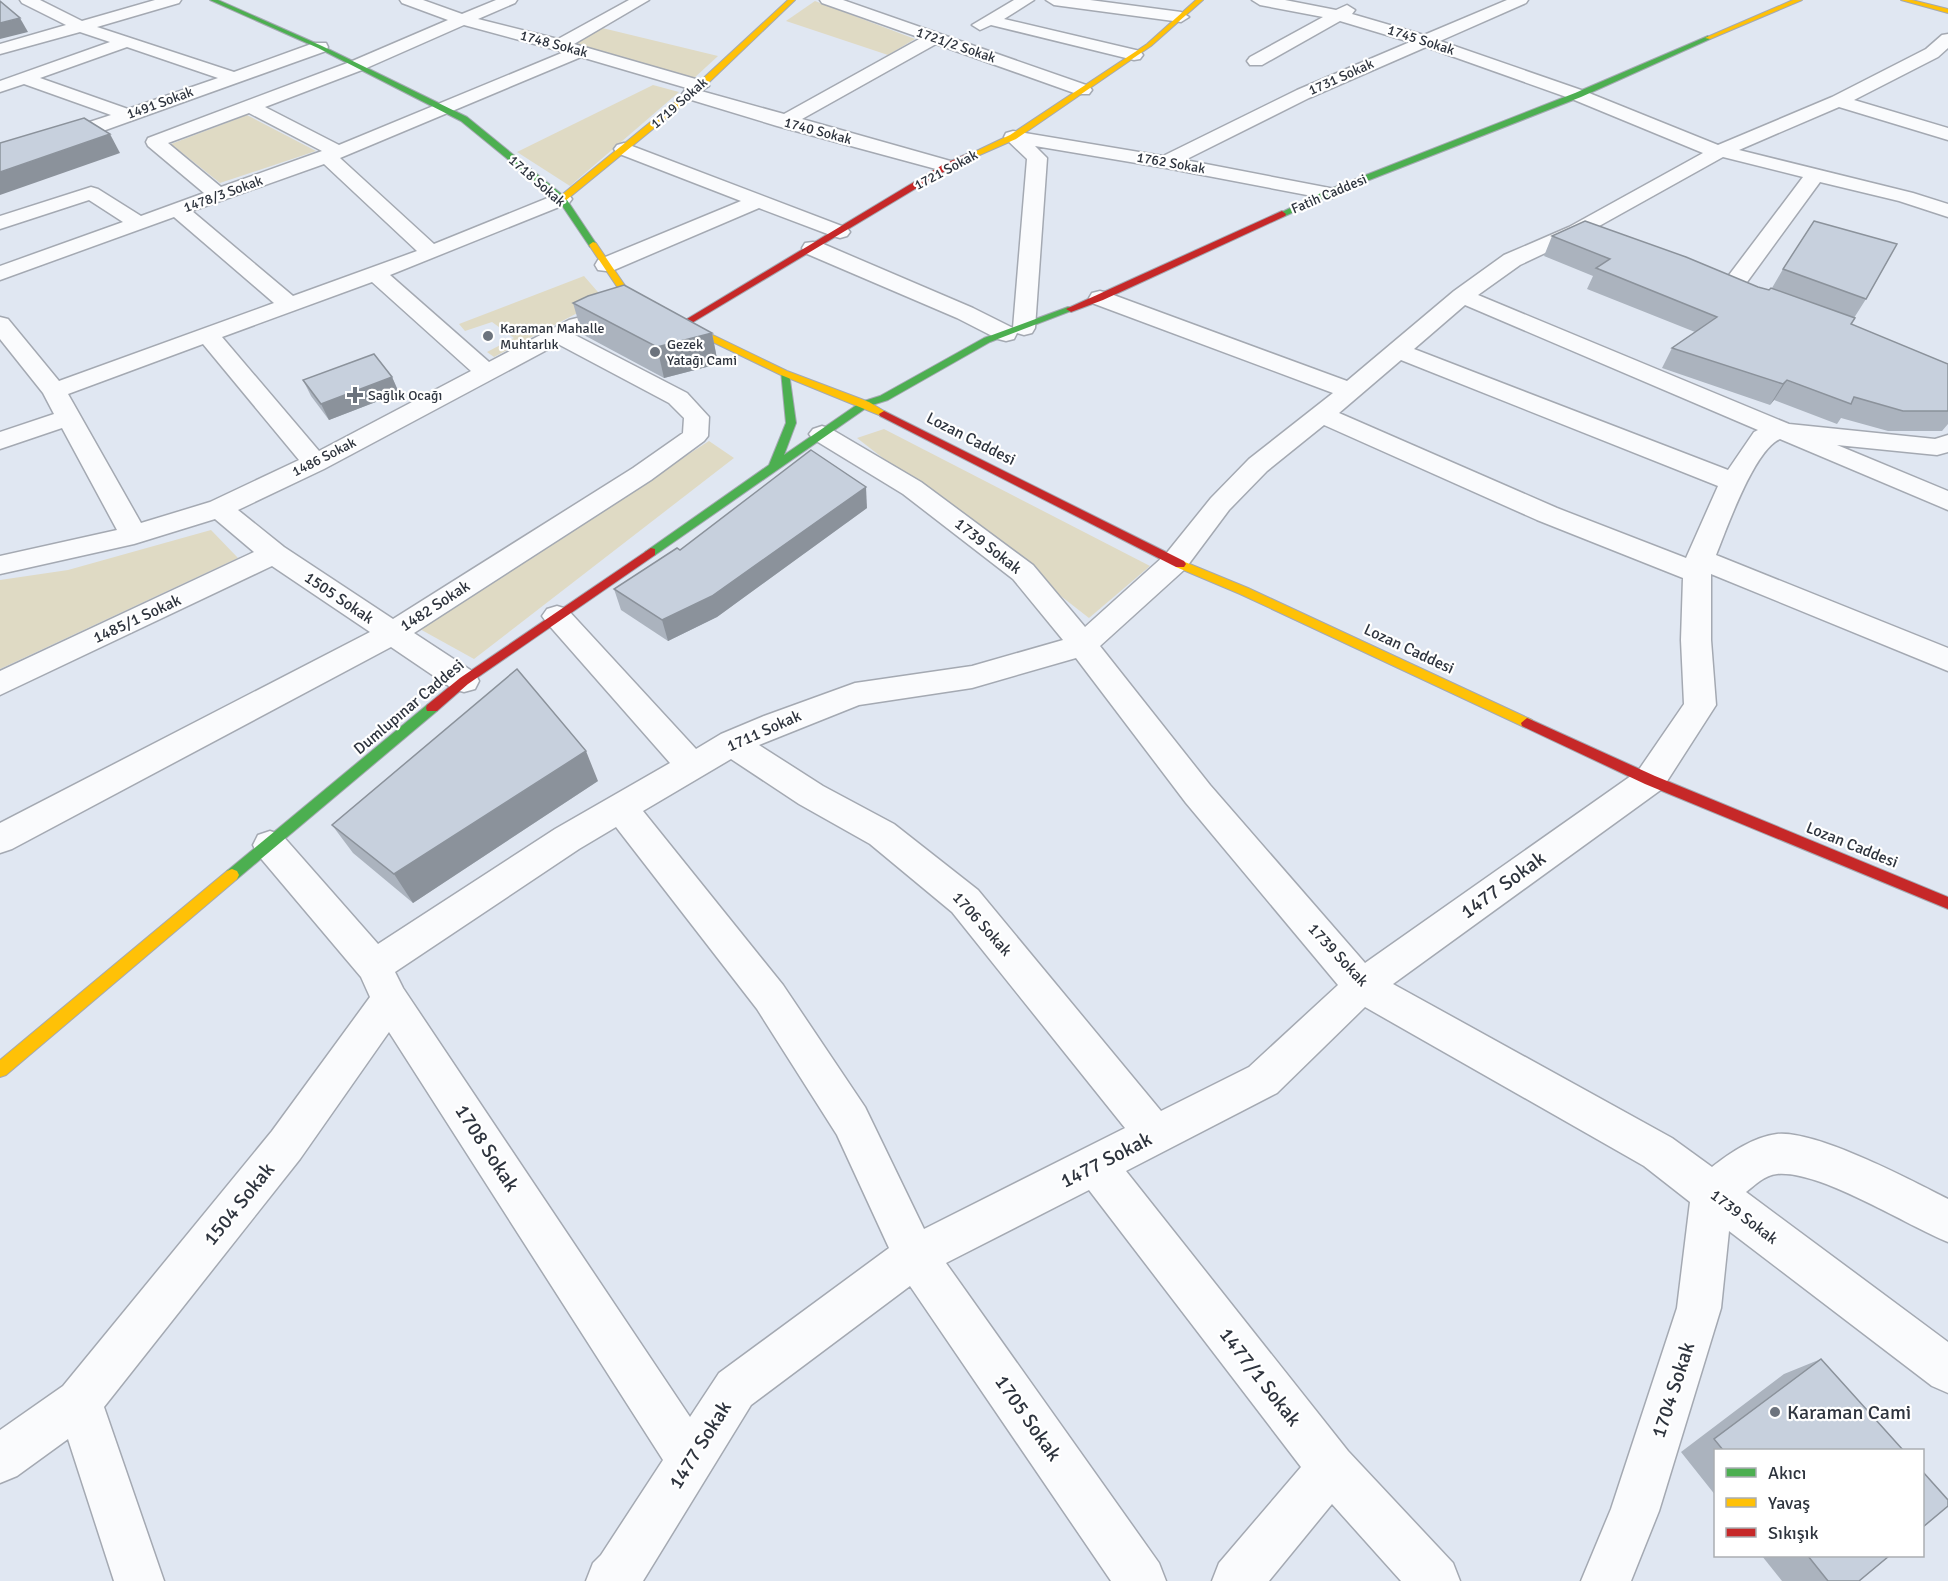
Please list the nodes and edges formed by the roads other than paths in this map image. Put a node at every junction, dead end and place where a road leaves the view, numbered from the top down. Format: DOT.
graph roads {
  1 [pos="28,0"];
  2 [pos="173,0"];
  3 [pos="213,0"];
  4 [pos="408,0"];
  5 [pos="509,0"];
  6 [pos="641,0"];
  7 [pos="792,0"];
  8 [pos="828,0"];
  9 [pos="1026,0"];
  10 [pos="1054,0"];
  11 [pos="1200,0"];
  12 [pos="1260,0"];
  13 [pos="1361,0"];
  14 [pos="1520,0"];
  15 [pos="1799,0"];
  16 [pos="1904,0"];
  17 [pos="1948,11"];
  18 [pos="1339,15"];
  19 [pos="1181,17"];
  20 [pos="462,20"];
  21 [pos="989,20"];
  22 [pos="82,27"];
  23 [pos="496,29"];
  24 [pos="475,38"];
  25 [pos="943,40"];
  26 [pos="1425,40"];
  27 [pos="129,41"];
  28 [pos="560,45"];
  29 [pos="320,47"];
  30 [pos="0,49"];
  31 [pos="1943,50"];
  32 [pos="580,51"];
  33 [pos="1134,55"];
  34 [pos="1256,61"];
  35 [pos="356,66"];
  36 [pos="402,70"];
  37 [pos="233,77"];
  38 [pos="26,79"];
  39 [pos="381,79"];
  40 [pos="0,87"];
  41 [pos="695,90"];
  42 [pos="1083,90"];
  43 [pos="1578,95"];
  44 [pos="1838,101"];
  45 [pos="250,106"];
  46 [pos="443,109"];
  47 [pos="127,115"];
  48 [pos="784,122"];
  49 [pos="1948,134"];
  50 [pos="1013,137"];
  51 [pos="624,149"];
  52 [pos="1722,150"];
  53 [pos="333,154"];
  54 [pos="0,157"];
  55 [pos="1166,162"];
  56 [pos="947,166"];
  57 [pos="1815,175"];
  58 [pos="1328,193"];
  59 [pos="218,195"];
  60 [pos="562,199"];
  61 [pos="759,201"];
  62 [pos="1948,212"];
  63 [pos="170,213"];
  64 [pos="0,223"];
  65 [pos="140,224"];
  66 [pos="1576,231"];
  67 [pos="840,232"];
  68 [pos="1598,239"];
  69 [pos="813,248"];
  70 [pos="431,253"];
  71 [pos="606,265"];
  72 [pos="0,273"];
  73 [pos="375,273"];
  74 [pos="1708,280"];
  75 [pos="1731,288"];
  76 [pos="1462,296"];
  77 [pos="1752,296"];
  78 [pos="1100,298"];
  79 [pos="280,307"];
  80 [pos="612,307"];
  81 [pos="0,324"];
  82 [pos="682,325"];
  83 [pos="1015,331"];
  84 [pos="207,334"];
  85 [pos="557,335"];
  86 [pos="1399,351"];
  87 [pos="486,372"];
  88 [pos="784,373"];
  89 [pos="1349,390"];
  90 [pos="54,391"];
  91 [pos="865,404"];
  92 [pos="1322,415"];
  93 [pos="68,417"];
  94 [pos="1778,431"];
  95 [pos="822,434"];
  96 [pos="0,441"];
  97 [pos="1948,443"];
  98 [pos="315,463"];
  99 [pos="774,467"];
  100 [pos="1733,482"];
  101 [pos="1948,501"];
  102 [pos="219,508"];
  103 [pos="134,535"];
  104 [pos="274,554"];
  105 [pos="1175,562"];
  106 [pos="0,565"];
  107 [pos="1698,566"];
  108 [pos="557,616"];
  109 [pos="393,633"];
  110 [pos="1083,645"];
  111 [pos="1948,660"];
  112 [pos="464,681"];
  113 [pos="0,684"];
  114 [pos="732,743"];
  115 [pos="692,766"];
  116 [pos="1650,780"];
  117 [pos="621,808"];
  118 [pos="0,839"];
  119 [pos="270,845"];
  120 [pos="1948,903"];
  121 [pos="382,983"];
  122 [pos="1362,986"];
  123 [pos="0,1070"];
  124 [pos="1156,1135"];
  125 [pos="1096,1165"];
  126 [pos="1712,1193"];
  127 [pos="1948,1221"];
  128 [pos="915,1256"];
  129 [pos="1948,1370"];
  130 [pos="79,1402"];
  131 [pos="0,1459"];
  132 [pos="691,1461"];
  133 [pos="1331,1468"];
  134 [pos="618,1578"];
  135 [pos="139,1581"];
  136 [pos="1141,1581"];
  137 [pos="1237,1581"];
  138 [pos="1435,1581"];
  139 [pos="1606,1581"];
  1 -- 22 [label="street"];
  2 -- 22 [label="street"];
  3 -- 29 [label="main road, 1718 Sokak"];
  4 -- 20 [label="street, 1748 Sokak"];
  5 -- 20 [label="street"];
  6 -- 28 [label="street"];
  7 -- 41 [label="main road, 1719 Sokak"];
  8 -- 25 [label="street, 1721/2 Sokak"];
  9 -- 21 [label="street"];
  10 -- 19 [label="street"];
  11 -- 19 [label="main road, 1721 Sokak"];
  12 -- 18 [label="street, 1745 Sokak"];
  13 -- 18 [label="street"];
  14 -- 26 [label="street, 1731 Sokak"];
  15 -- 43 [label="main road, Fatih Caddesi"];
  16 -- 17 [label="main road"];
  18 -- 26 [label="street, 1745 Sokak"];
  18 -- 34 [label="street"];
  19 -- 33 [label="main road, 1721 Sokak"];
  20 -- 23 [label="street, 1748 Sokak"];
  20 -- 35 [label="street"];
  21 -- 25 [label="street"];
  21 -- 33 [label="street"];
  22 -- 27 [label="street"];
  22 -- 30 [label="street"];
  23 -- 24 [label="street"];
  23 -- 28 [label="street, 1748 Sokak"];
  25 -- 42 [label="street, 1721/2 Sokak"];
  25 -- 48 [label="street"];
  26 -- 43 [label="street, 1745 Sokak"];
  26 -- 55 [label="street, 1731 Sokak"];
  27 -- 37 [label="street"];
  27 -- 38 [label="street"];
  28 -- 32 [label="street, 1748 Sokak"];
  29 -- 35 [label="main road, 1718 Sokak"];
  29 -- 37 [label="street, 1491 Sokak"];
  31 -- 44 [label="street, 1711 Sokak"];
  32 -- 41 [label="street, 1748 Sokak"];
  32 -- 46 [label="street, 1478/3 Sokak"];
  33 -- 42 [label="main road, 1721 Sokak"];
  35 -- 39 [label="main road, 1718 Sokak"];
  35 -- 45 [label="street"];
  36 -- 39 [label="street"];
  37 -- 47 [label="street, 1491 Sokak"];
  38 -- 40 [label="street"];
  38 -- 47 [label="street"];
  39 -- 46 [label="main road, 1718 Sokak"];
  41 -- 48 [label="street, 1740 Sokak"];
  41 -- 51 [label="main road, 1719 Sokak"];
  42 -- 50 [label="main road, 1721 Sokak"];
  43 -- 52 [label="street, 1745 Sokak"];
  43 -- 58 [label="main road, Fatih Caddesi"];
  44 -- 49 [label="street"];
  44 -- 52 [label="street, 1711 Sokak"];
  45 -- 53 [label="street"];
  45 -- 59 [label="street"];
  46 -- 53 [label="street, 1478/3 Sokak"];
  46 -- 60 [label="main road, 1718 Sokak"];
  47 -- 54 [label="street, 1491 Sokak"];
  48 -- 56 [label="street, 1740 Sokak"];
  50 -- 55 [label="street, 1762 Sokak"];
  50 -- 56 [label="main road, 1721 Sokak"];
  50 -- 83 [label="street"];
  51 -- 60 [label="main road, 1719 Sokak"];
  51 -- 61 [label="street"];
  52 -- 57 [label="street, 1745 Sokak"];
  52 -- 66 [label="street, 1711 Sokak"];
  53 -- 59 [label="street, 1478/3 Sokak"];
  53 -- 70 [label="street"];
  55 -- 58 [label="street, 1762 Sokak"];
  56 -- 67 [label="main road, 1721 Sokak"];
  57 -- 62 [label="street, 1745 Sokak"];
  57 -- 75 [label="street"];
  58 -- 78 [label="main road, Fatih Caddesi"];
  59 -- 63 [label="street, 1478/3 Sokak"];
  60 -- 70 [label="street"];
  60 -- 71 [label="main road, 1718 Sokak"];
  61 -- 67 [label="street"];
  61 -- 71 [label="street"];
  63 -- 65 [label="street, 1478/3 Sokak"];
  63 -- 79 [label="street"];
  64 -- 65 [label="street"];
  65 -- 72 [label="street, 1478/3 Sokak"];
  66 -- 68 [label="street"];
  66 -- 76 [label="street, 1711 Sokak"];
  67 -- 69 [label="main road, 1721 Sokak"];
  69 -- 82 [label="main road, 1721 Sokak"];
  69 -- 83 [label="street"];
  70 -- 73 [label="street"];
  71 -- 80 [label="main road, 1718 Sokak"];
  73 -- 79 [label="street"];
  73 -- 87 [label="street"];
  74 -- 75 [label="street"];
  75 -- 77 [label="street"];
  76 -- 86 [label="street, 1711 Sokak"];
  76 -- 94 [label="street"];
  78 -- 83 [label="main road, Fatih Caddesi"];
  78 -- 89 [label="street"];
  79 -- 84 [label="street"];
  80 -- 82 [label="main road, 1718 Sokak"];
  80 -- 85 [label="street, 1486 Sokak"];
  81 -- 90 [label="street"];
  82 -- 88 [label="main road, 1718 Sokak"];
  83 -- 91 [label="main road, Fatih Caddesi"];
  84 -- 90 [label="street"];
  84 -- 98 [label="street"];
  85 -- 87 [label="street, 1486 Sokak"];
  85 -- 109 [label="street, 1482 Sokak"];
  86 -- 89 [label="street, 1711 Sokak"];
  86 -- 100 [label="street"];
  87 -- 98 [label="street, 1486 Sokak"];
  88 -- 91 [label="main road, 1718 Sokak"];
  88 -- 99 [label="main road"];
  89 -- 92 [label="street, 1711 Sokak"];
  90 -- 93 [label="street"];
  91 -- 95 [label="main road, Dumlupınar Caddesi"];
  91 -- 105 [label="main road, Lozan Caddesi"];
  92 -- 105 [label="street, 1711 Sokak"];
  92 -- 107 [label="street"];
  93 -- 96 [label="street"];
  93 -- 103 [label="street"];
  94 -- 97 [label="street"];
  94 -- 100 [label="street"];
  94 -- 101 [label="street"];
  95 -- 99 [label="main road, Dumlupınar Caddesi"];
  95 -- 110 [label="street, 1739 Sokak"];
  98 -- 102 [label="street, 1486 Sokak"];
  99 -- 108 [label="main road, Dumlupınar Caddesi"];
  100 -- 107 [label="street"];
  102 -- 103 [label="street, 1486 Sokak"];
  102 -- 104 [label="street, 1505 Sokak"];
  103 -- 106 [label="street, 1486 Sokak"];
  104 -- 109 [label="street, 1505 Sokak"];
  104 -- 113 [label="street, 1485/1 Sokak"];
  105 -- 110 [label="street, 1711 Sokak"];
  105 -- 116 [label="main road, Lozan Caddesi"];
  107 -- 111 [label="street"];
  107 -- 116 [label="street"];
  108 -- 112 [label="main road, Dumlupınar Caddesi"];
  108 -- 115 [label="street"];
  109 -- 112 [label="street, 1505 Sokak"];
  109 -- 118 [label="street, 1482 Sokak"];
  110 -- 114 [label="street, 1711 Sokak"];
  110 -- 122 [label="street, 1739 Sokak"];
  112 -- 119 [label="main road, Dumlupınar Caddesi"];
  114 -- 115 [label="street, 1711 Sokak"];
  114 -- 124 [label="street, 1706 Sokak"];
  115 -- 117 [label="street, 1711 Sokak"];
  116 -- 120 [label="main road, Lozan Caddesi"];
  116 -- 122 [label="street, 1477 Sokak"];
  117 -- 121 [label="street, 1711 Sokak"];
  117 -- 128 [label="street, 1705 Sokak"];
  119 -- 121 [label="street, 1708 Sokak"];
  119 -- 123 [label="main road, Dumlupınar Caddesi"];
  121 -- 130 [label="street, 1504 Sokak"];
  121 -- 132 [label="street, 1708 Sokak"];
  122 -- 124 [label="street, 1477 Sokak"];
  122 -- 126 [label="street, 1739 Sokak"];
  124 -- 125 [label="street, 1477 Sokak"];
  125 -- 128 [label="street, 1477 Sokak"];
  125 -- 133 [label="street, 1477/1 Sokak"];
  126 -- 127 [label="street"];
  126 -- 129 [label="street, 1739 Sokak"];
  126 -- 139 [label="street, 1704 Sokak"];
  128 -- 132 [label="street, 1477 Sokak"];
  128 -- 136 [label="street, 1705 Sokak"];
  130 -- 131 [label="street, 1504 Sokak"];
  130 -- 135 [label="street"];
  132 -- 134 [label="street, 1477 Sokak"];
  133 -- 137 [label="street"];
  133 -- 138 [label="street, 1477/1 Sokak"];
}
